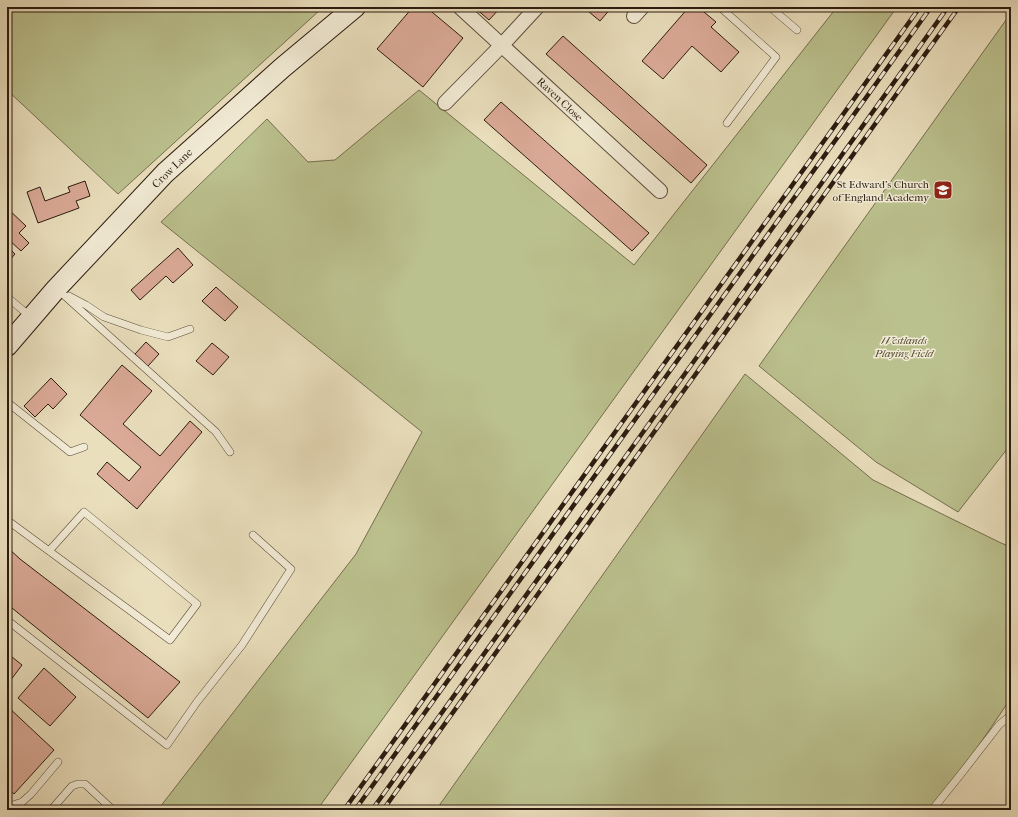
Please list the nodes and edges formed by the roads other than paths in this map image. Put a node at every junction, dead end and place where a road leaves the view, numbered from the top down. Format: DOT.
graph roads {
  1 [pos="355,7"];
  2 [pos="460,7"];
  3 [pos="537,7"];
  4 [pos="720,7"];
  5 [pos="770,7"];
  6 [pos="797,30"];
  7 [pos="502,45"];
  8 [pos="445,103"];
  9 [pos="727,123"];
  10 [pos="660,191"];
  11 [pos="56,289"];
  12 [pos="7,297"];
  13 [pos="31,318"];
  14 [pos="190,329"];
  15 [pos="7,346"];
  16 [pos="7,402"];
  17 [pos="84,448"];
  18 [pos="230,452"];
  19 [pos="7,520"];
  20 [pos="253,535"];
  21 [pos="49,551"];
  22 [pos="7,620"];
  23 [pos="1011,715"];
  24 [pos="58,762"];
  25 [pos="7,804"];
  26 [pos="51,810"];
  27 [pos="113,810"];
  28 [pos="932,810"];
  1 -- 11 [label="street, Crow Lane"];
  2 -- 7 [label="street, Raven Close"];
  3 -- 7 [label="street"];
  4 -- 9 [label="lane"];
  5 -- 6 [label="lane"];
  7 -- 8 [label="street"];
  7 -- 10 [label="street, Raven Close"];
  11 -- 13 [label="street, Crow Lane"];
  11 -- 14 [label="lane"];
  11 -- 18 [label="lane"];
  12 -- 13 [label="lane"];
  13 -- 15 [label="street, Crow Lane"];
  16 -- 17 [label="lane"];
  19 -- 21 [label="lane"];
  20 -- 22 [label="lane"];
  21 -- 21 [label="lane"];
  23 -- 28 [label="lane"];
  24 -- 25 [label="lane"];
  26 -- 27 [label="lane"];
}
